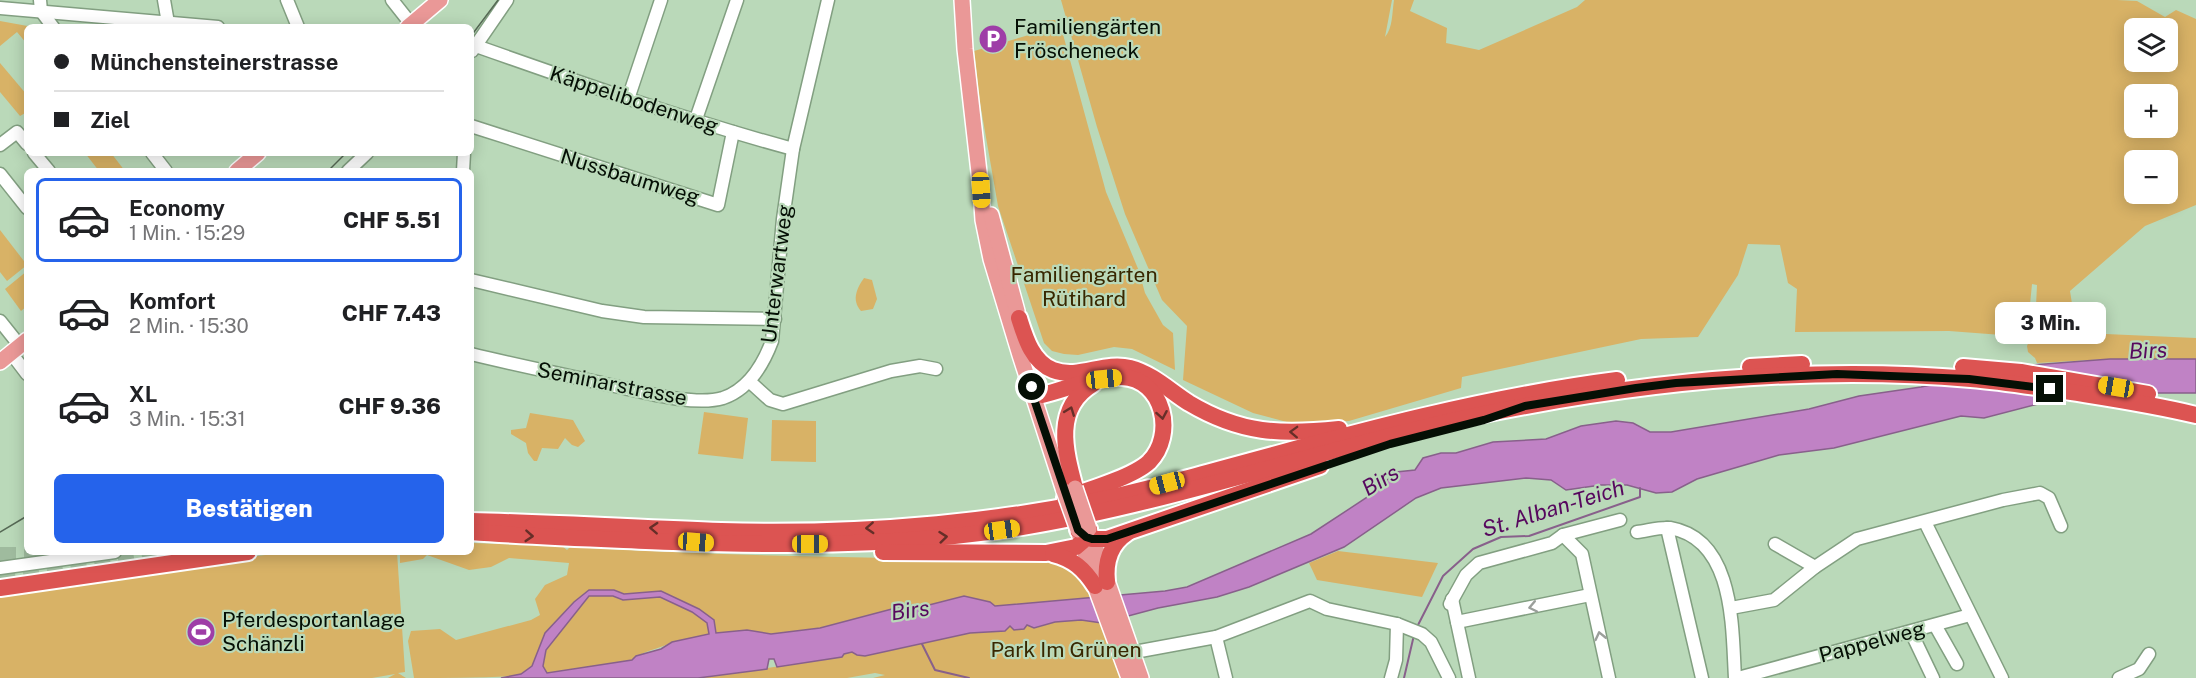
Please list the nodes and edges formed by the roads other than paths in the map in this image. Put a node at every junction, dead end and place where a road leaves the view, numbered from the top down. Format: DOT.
graph roads {
  1 [pos="164,0"];
  2 [pos="287,0"];
  3 [pos="392,0"];
  4 [pos="440,0"];
  5 [pos="507,0"];
  6 [pos="661,0"];
  7 [pos="737,0"];
  8 [pos="828,0"];
  9 [pos="962,0"];
  10 [pos="41,5"];
  11 [pos="0,8"];
  12 [pos="168,23"];
  13 [pos="51,24"];
  14 [pos="180,24"];
  15 [pos="297,24"];
  16 [pos="409,24"];
  17 [pos="412,24"];
  18 [pos="474,48"];
  19 [pos="474,49"];
  20 [pos="628,99"];
  21 [pos="696,119"];
  22 [pos="474,127"];
  23 [pos="733,132"];
  24 [pos="24,140"];
  25 [pos="1,144"];
  26 [pos="793,148"];
  27 [pos="36,156"];
  28 [pos="154,156"];
  29 [pos="254,156"];
  30 [pos="364,156"];
  31 [pos="46,168"];
  32 [pos="164,168"];
  33 [pos="240,168"];
  34 [pos="351,168"];
  35 [pos="0,174"];
  36 [pos="981,190"];
  37 [pos="24,204"];
  38 [pos="474,281"];
  39 [pos="1019,318"];
  40 [pos="775,319"];
  41 [pos="0,321"];
  42 [pos="14,350"];
  43 [pos="474,355"];
  44 [pos="24,368"];
  45 [pos="936,369"];
  46 [pos="1088,371"];
  47 [pos="1104,379"];
  48 [pos="749,381"];
  49 [pos="1036,391"];
  50 [pos="2196,404"];
  51 [pos="1525,406"];
  52 [pos="2196,415"];
  53 [pos="1414,418"];
  54 [pos="1070,489"];
  55 [pos="474,513"];
  56 [pos="991,517"];
  57 [pos="474,520"];
  58 [pos="1620,520"];
  59 [pos="542,522"];
  60 [pos="1925,522"];
  61 [pos="2061,526"];
  62 [pos="1666,528"];
  63 [pos="1131,531"];
  64 [pos="474,532"];
  65 [pos="1637,532"];
  66 [pos="1563,535"];
  67 [pos="1085,536"];
  68 [pos="696,542"];
  69 [pos="1775,544"];
  70 [pos="1046,553"];
  71 [pos="97,555"];
  72 [pos="164,555"];
  73 [pos="228,555"];
  74 [pos="1094,562"];
  75 [pos="1815,567"];
  76 [pos="1,571"];
  77 [pos="1101,584"];
  78 [pos="0,588"];
  79 [pos="1590,595"];
  80 [pos="1108,604"];
  81 [pos="1731,608"];
  82 [pos="1970,615"];
  83 [pos="1457,622"];
  84 [pos="1935,625"];
  85 [pos="1402,626"];
  86 [pos="1911,632"];
  87 [pos="1216,637"];
  88 [pos="1140,651"];
  89 [pos="2149,654"];
  90 [pos="1957,664"];
  91 [pos="1129,678"];
  92 [pos="1141,678"];
  93 [pos="1226,678"];
  94 [pos="1391,678"];
  95 [pos="1449,678"];
  96 [pos="1469,678"];
  97 [pos="1609,678"];
  98 [pos="1702,678"];
  99 [pos="1737,678"];
  100 [pos="1933,678"];
  101 [pos="2002,678"];
  102 [pos="2118,678"];
  1 -- 12 [label="street"];
  2 -- 15 [label="street"];
  3 -- 16 [label="street"];
  4 -- 17 [label="main road"];
  5 -- 18 [label="street"];
  6 -- 20 [label="street"];
  7 -- 21 [label="street"];
  8 -- 26 [label="street, Unterwartweg"];
  9 -- 36 [label="main road"];
  10 -- 11 [label="street"];
  10 -- 12 [label="street"];
  10 -- 13 [label="street"];
  12 -- 14 [label="street"];
  19 -- 20 [label="street, Käppelibodenweg"];
  20 -- 21 [label="street, Käppelibodenweg"];
  21 -- 23 [label="street, Käppelibodenweg"];
  22 -- 23 [label="street, Nussbaumweg"];
  23 -- 26 [label="street, Käppelibodenweg"];
  24 -- 25 [label="street"];
  26 -- 40 [label="street, Unterwartweg"];
  27 -- 31 [label="street"];
  28 -- 32 [label="street"];
  29 -- 33 [label="main road"];
  30 -- 34 [label="street"];
  35 -- 37 [label="street"];
  36 -- 39 [label="main road"];
  36 -- 49 [label="main road"];
  38 -- 40 [label="street"];
  39 -- 46 [label="highway"];
  39 -- 49 [label="main road"];
  40 -- 48 [label="street, Unterwartweg"];
  41 -- 42 [label="street"];
  42 -- 44 [label="street"];
  43 -- 48 [label="street, Seminarstrasse"];
  45 -- 48 [label="street"];
  46 -- 49 [label="highway"];
  53 -- 46 [label="highway, one-way"];
  47 -- 49 [label="highway"];
  54 -- 47 [label="highway, one-way"];
  47 -- 56 [label="highway, one-way"];
  49 -- 54 [label="main road"];
  50 -- 53 [label="highway"];
  51 -- 52 [label="highway"];
  51 -- 63 [label="highway"];
  68 -- 51 [label="highway, one-way"];
  53 -- 56 [label="highway"];
  54 -- 67 [label="main road, bridge"];
  55 -- 59 [label="highway"];
  56 -- 59 [label="highway, one-way"];
  57 -- 59 [label="highway"];
  58 -- 66 [label="street"];
  60 -- 61 [label="street"];
  60 -- 75 [label="street"];
  60 -- 82 [label="street"];
  62 -- 65 [label="street"];
  62 -- 81 [label="street"];
  62 -- 98 [label="street"];
  63 -- 67 [label="highway"];
  63 -- 74 [label="highway"];
  64 -- 68 [label="highway, one-way"];
  66 -- 79 [label="street"];
  66 -- 83 [label="street"];
  67 -- 70 [label="highway"];
  67 -- 74 [label="main road"];
  68 -- 70 [label="highway"];
  69 -- 75 [label="street"];
  70 -- 74 [label="highway"];
  71 -- 76 [label="street"];
  72 -- 76 [label="highway"];
  73 -- 78 [label="highway"];
  74 -- 77 [label="highway"];
  74 -- 77 [label="highway"];
  75 -- 81 [label="street"];
  77 -- 80 [label="main road"];
  79 -- 83 [label="street, one-way"];
  97 -- 79 [label="street, one-way"];
  80 -- 91 [label="main road"];
  80 -- 92 [label="main road"];
  81 -- 99 [label="street"];
  82 -- 84 [label="street, Pappelweg"];
  82 -- 101 [label="street"];
  83 -- 96 [label="street"];
  84 -- 86 [label="street, Pappelweg"];
  84 -- 90 [label="street"];
  85 -- 87 [label="street"];
  85 -- 94 [label="street"];
  85 -- 95 [label="street"];
  86 -- 99 [label="street, Pappelweg"];
  86 -- 100 [label="street"];
  87 -- 88 [label="street"];
  87 -- 93 [label="street"];
  89 -- 102 [label="street"];
}
